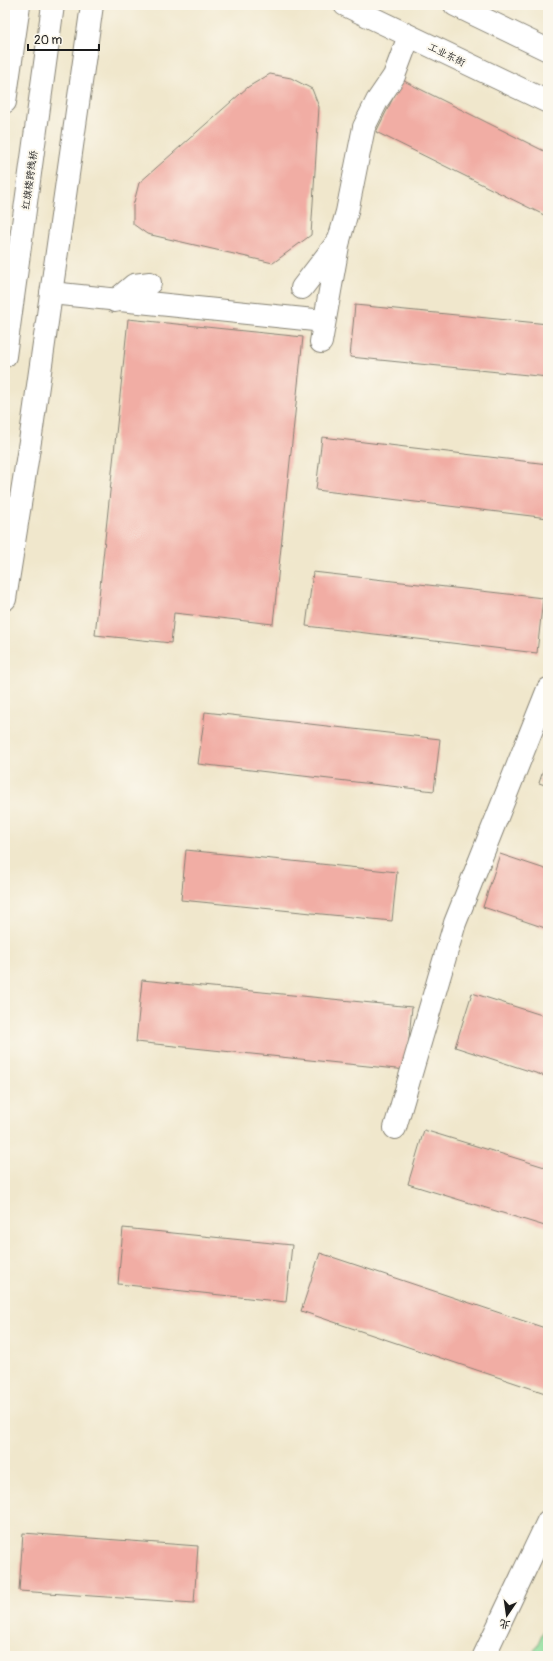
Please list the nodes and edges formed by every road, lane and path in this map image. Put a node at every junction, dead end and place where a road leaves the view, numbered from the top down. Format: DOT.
graph roads {
  1 [pos="18,5"];
  2 [pos="53,5"];
  3 [pos="92,5"];
  4 [pos="108,5"];
  5 [pos="345,5"];
  6 [pos="455,5"];
  7 [pos="478,10"];
  8 [pos="409,36"];
  9 [pos="548,50"];
  10 [pos="84,56"];
  11 [pos="5,102"];
  12 [pos="548,102"];
  13 [pos="339,240"];
  14 [pos="150,283"];
  15 [pos="302,288"];
  16 [pos="51,293"];
  17 [pos="116,301"];
  18 [pos="5,356"];
  19 [pos="5,599"];
  20 [pos="548,689"];
  21 [pos="395,1128"];
  22 [pos="548,1521"];
  23 [pos="484,1656"];
  1 -- 11 [label="main road"];
  2 -- 18 [label="main road, 红旗楼跨线桥"];
  3 -- 10 [label="main road"];
  4 -- 10 [label="main road"];
  5 -- 8 [label="main road, 工业东街"];
  6 -- 7 [label="main road"];
  7 -- 9 [label="main road"];
  8 -- 12 [label="main road, 工业东街"];
  8 -- 13 [label="main road"];
  10 -- 16 [label="main road"];
  13 -- 15 [label="main road"];
  13 -- 17 [label="main road"];
  14 -- 17 [label="main road"];
  16 -- 17 [label="main road"];
  16 -- 19 [label="main road"];
  20 -- 21 [label="main road"];
  22 -- 23 [label="main road"];
}
